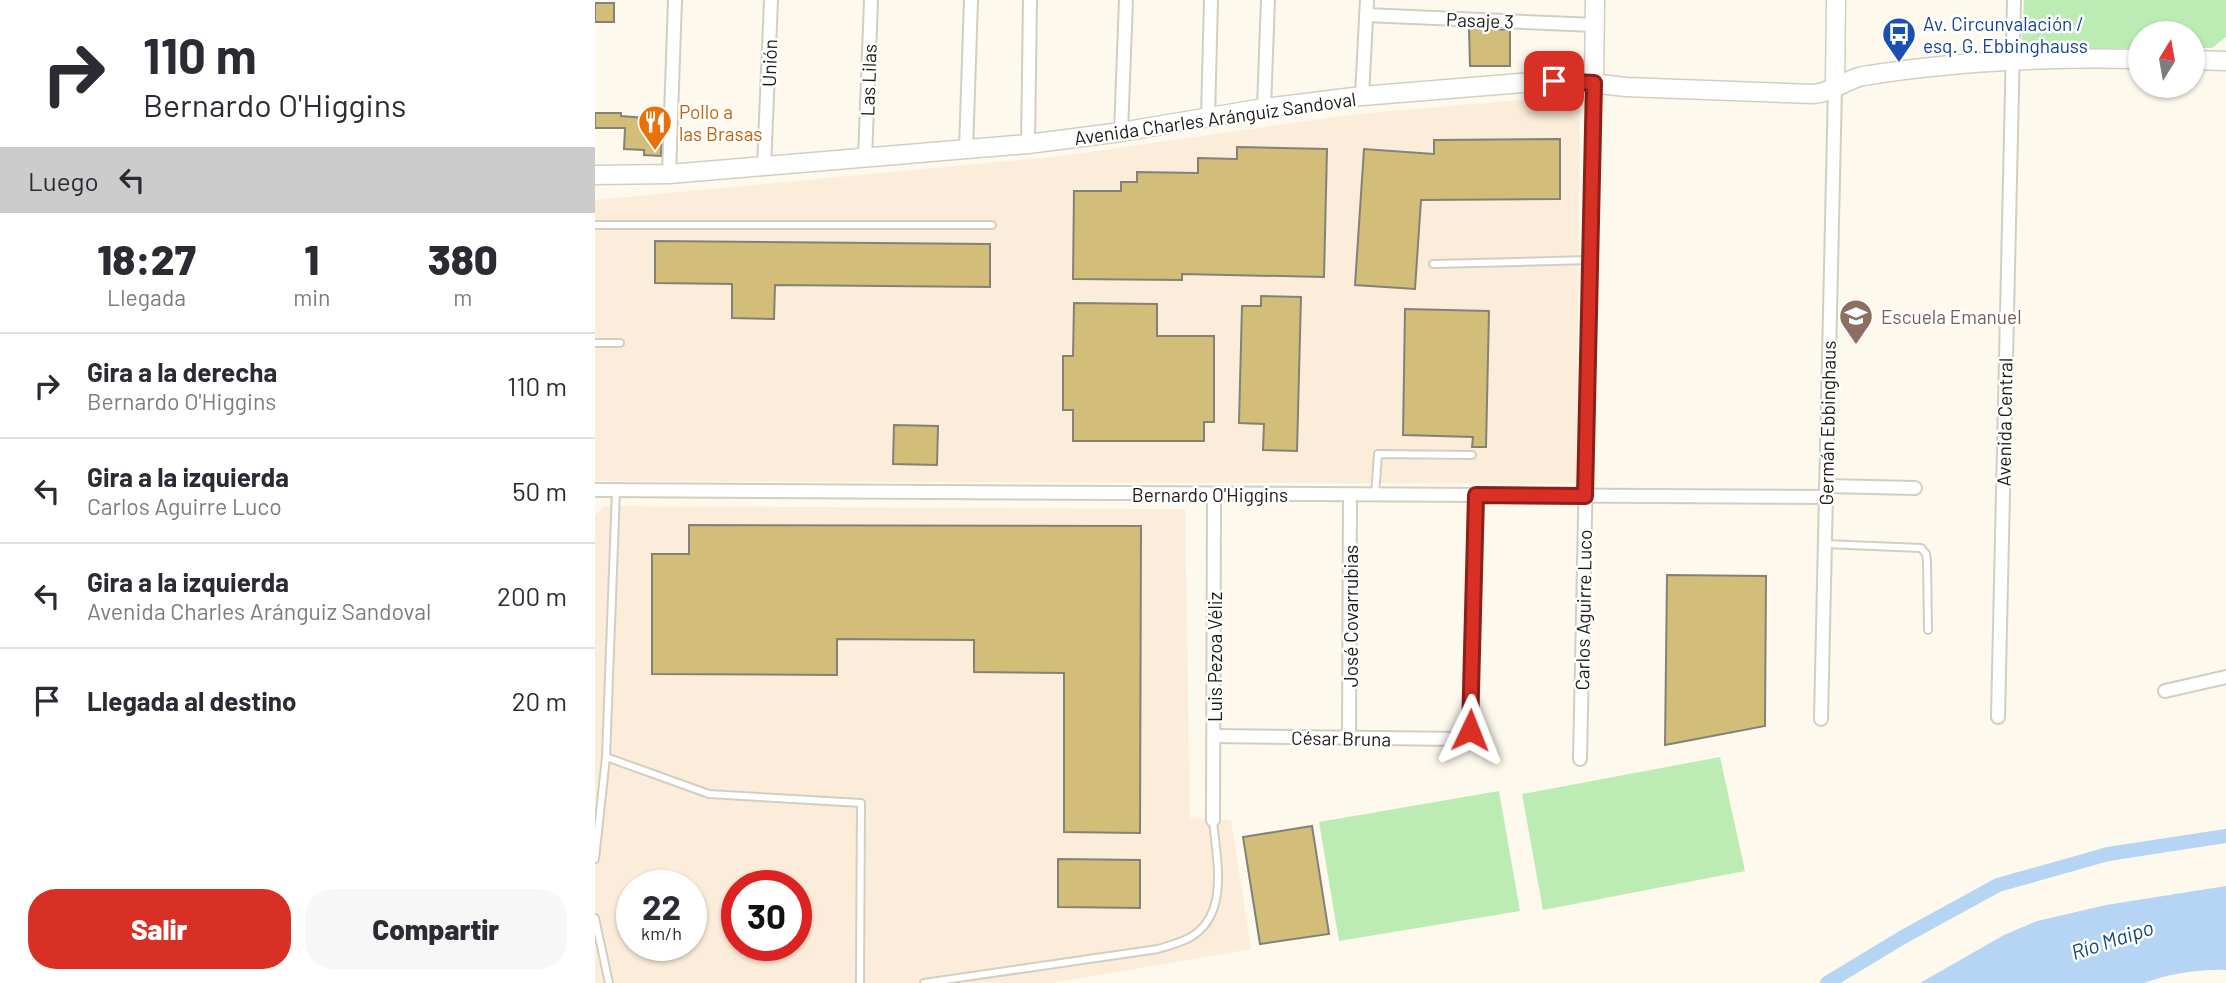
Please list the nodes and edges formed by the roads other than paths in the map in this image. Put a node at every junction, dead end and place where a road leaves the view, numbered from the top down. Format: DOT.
graph roads {
  1 [pos="675,0"];
  2 [pos="771,0"];
  3 [pos="871,0"];
  4 [pos="971,0"];
  5 [pos="1030,0"];
  6 [pos="1126,0"];
  7 [pos="1211,0"];
  8 [pos="1268,0"];
  9 [pos="1367,0"];
  10 [pos="1595,0"];
  11 [pos="1836,0"];
  12 [pos="2014,0"];
  13 [pos="1366,15"];
  14 [pos="1595,25"];
  15 [pos="2012,59"];
  16 [pos="2128,59"];
  17 [pos="2205,60"];
  18 [pos="2226,61"];
  19 [pos="1594,83"];
  20 [pos="1835,87"];
  21 [pos="1362,96"];
  22 [pos="1264,108"];
  23 [pos="1208,117"];
  24 [pos="1121,132"];
  25 [pos="1028,144"];
  26 [pos="966,150"];
  27 [pos="865,159"];
  28 [pos="765,167"];
  29 [pos="669,174"];
  30 [pos="595,175"];
  31 [pos="595,225"];
  32 [pos="992,225"];
  33 [pos="1590,260"];
  34 [pos="1433,264"];
  35 [pos="595,343"];
  36 [pos="620,343"];
  37 [pos="1472,455"];
  38 [pos="1915,488"];
  39 [pos="616,490"];
  40 [pos="596,491"];
  41 [pos="1826,492"];
  42 [pos="1214,494"];
  43 [pos="1350,495"];
  44 [pos="1375,495"];
  45 [pos="1476,495"];
  46 [pos="1585,496"];
  47 [pos="1825,544"];
  48 [pos="1928,630"];
  49 [pos="2226,677"];
  50 [pos="2165,691"];
  51 [pos="1998,717"];
  52 [pos="1821,719"];
  53 [pos="1214,736"];
  54 [pos="1349,738"];
  55 [pos="606,757"];
  56 [pos="1580,758"];
  57 [pos="1213,820"];
  58 [pos="595,859"];
  59 [pos="595,918"];
  60 [pos="609,983"];
  61 [pos="860,983"];
  62 [pos="924,983"];
  1 -- 29 [label="street"];
  2 -- 28 [label="street, Unión"];
  3 -- 27 [label="street, Las Lilas"];
  4 -- 26 [label="street"];
  5 -- 25 [label="street"];
  6 -- 24 [label="street"];
  7 -- 23 [label="street"];
  8 -- 22 [label="street"];
  9 -- 13 [label="street"];
  10 -- 14 [label="street, Carlos Aguirre Luco"];
  11 -- 20 [label="street, Germán Ebbinghaus"];
  12 -- 15 [label="street, Avenida Central"];
  13 -- 14 [label="street, Pasaje 3"];
  13 -- 21 [label="street"];
  14 -- 19 [label="street, Carlos Aguirre Luco"];
  15 -- 16 [label="street, Avenida Charles Aránguiz Sandoval"];
  15 -- 20 [label="street, Avenida Charles Aránguiz Sandoval"];
  15 -- 51 [label="street, Avenida Central"];
  17 -- 18 [label="street"];
  19 -- 20 [label="street, Avenida Charles Aránguiz Sandoval"];
  19 -- 21 [label="street, Avenida Charles Aránguiz Sandoval"];
  19 -- 33 [label="street, Carlos Aguirre Luco"];
  20 -- 41 [label="street, Germán Ebbinghaus"];
  21 -- 22 [label="street, Avenida Charles Aránguiz Sandoval"];
  22 -- 23 [label="street, Avenida Charles Aránguiz Sandoval"];
  23 -- 24 [label="street, Avenida Charles Aránguiz Sandoval"];
  24 -- 25 [label="street, Avenida Charles Aránguiz Sandoval"];
  25 -- 26 [label="street, Avenida Charles Aránguiz Sandoval"];
  26 -- 27 [label="street, Avenida Charles Aránguiz Sandoval"];
  27 -- 28 [label="street, Avenida Charles Aránguiz Sandoval"];
  28 -- 29 [label="street, Avenida Charles Aránguiz Sandoval"];
  29 -- 30 [label="street, Avenida Charles Aránguiz Sandoval"];
  31 -- 32 [label="lane"];
  33 -- 34 [label="lane"];
  33 -- 46 [label="street, Carlos Aguirre Luco"];
  35 -- 36 [label="lane"];
  37 -- 44 [label="lane"];
  38 -- 41 [label="street, Bernardo O'Higgins"];
  39 -- 40 [label="street, Bernardo O'Higgins"];
  39 -- 42 [label="street, Bernardo O'Higgins"];
  39 -- 55 [label="lane"];
  41 -- 46 [label="street, Bernardo O'Higgins"];
  41 -- 47 [label="street, Germán Ebbinghaus"];
  42 -- 43 [label="street, Bernardo O'Higgins"];
  42 -- 53 [label="street, Luis Pezoa Véliz"];
  43 -- 44 [label="street, Bernardo O'Higgins"];
  43 -- 54 [label="street, José Covarrubias"];
  44 -- 45 [label="street, Bernardo O'Higgins"];
  45 -- 46 [label="street, Bernardo O'Higgins"];
  45 -- 54 [label="street, César Bruna"];
  46 -- 56 [label="street, Carlos Aguirre Luco"];
  47 -- 48 [label="lane"];
  47 -- 52 [label="street, Germán Ebbinghaus"];
  49 -- 50 [label="street"];
  53 -- 54 [label="street, César Bruna"];
  53 -- 57 [label="street, Luis Pezoa Véliz"];
  55 -- 58 [label="lane"];
  55 -- 61 [label="lane"];
  57 -- 62 [label="lane"];
  59 -- 60 [label="lane"];
}
